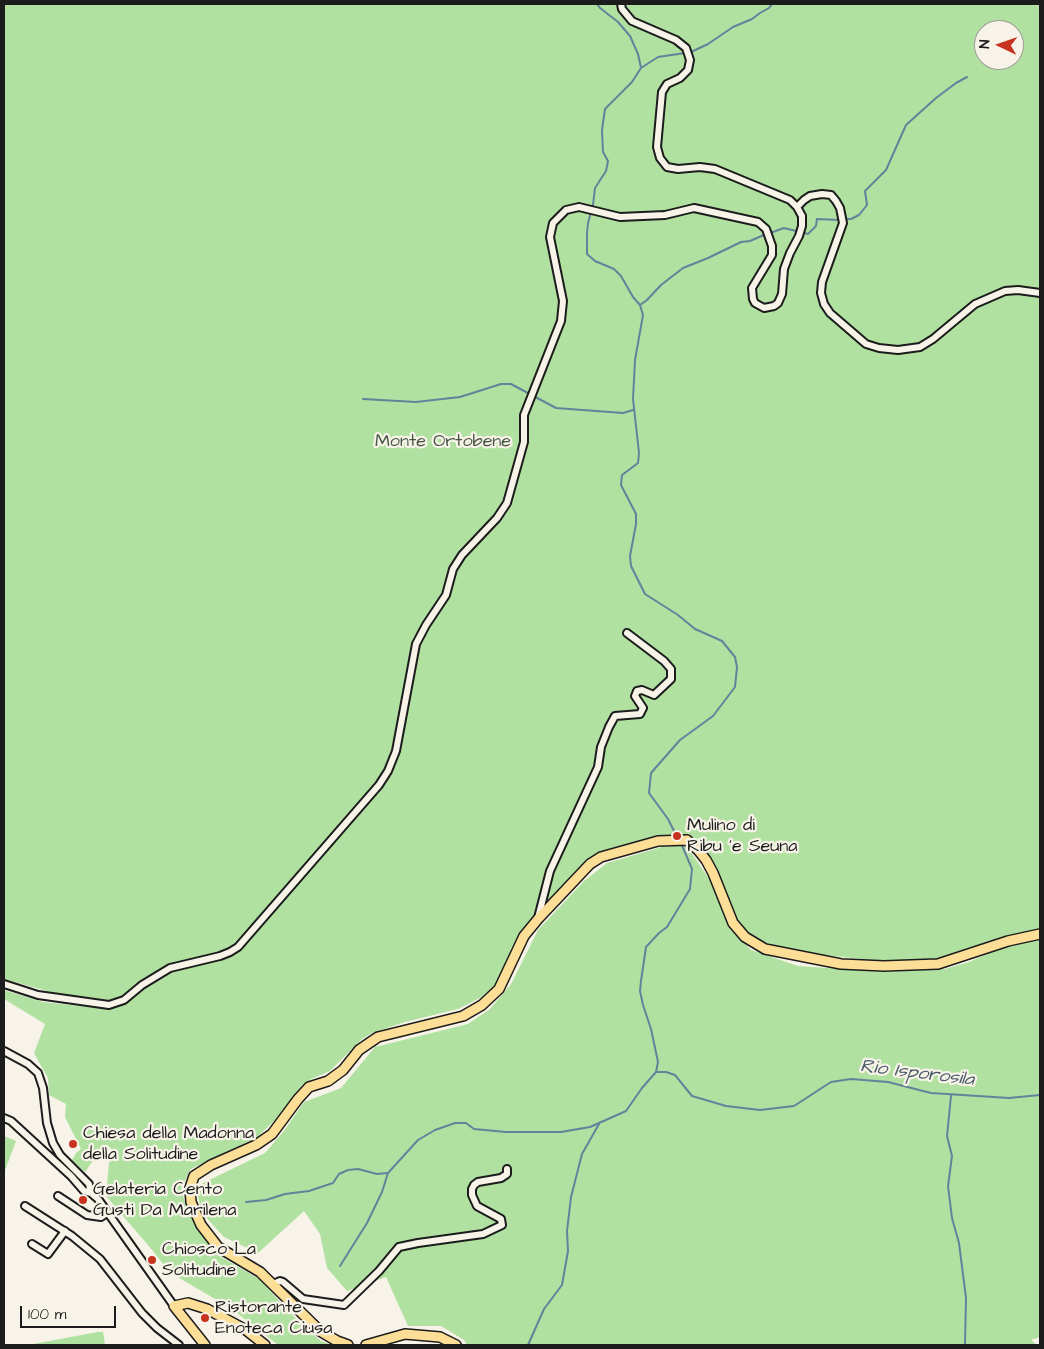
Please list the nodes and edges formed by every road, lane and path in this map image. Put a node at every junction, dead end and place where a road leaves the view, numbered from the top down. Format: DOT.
graph roads {
  1 [pos="620,4"];
  2 [pos="797,208"];
  3 [pos="1040,293"];
  4 [pos="627,633"];
  5 [pos="538,920"];
  6 [pos="1040,934"];
  7 [pos="4,984"];
  8 [pos="4,1051"];
  9 [pos="4,1118"];
  10 [pos="507,1170"];
  11 [pos="91,1193"];
  12 [pos="58,1196"];
  13 [pos="25,1206"];
  14 [pos="108,1212"];
  15 [pos="65,1231"];
  16 [pos="32,1244"];
  17 [pos="273,1284"];
  18 [pos="174,1306"];
  19 [pos="179,1345"];
  20 [pos="205,1345"];
  21 [pos="265,1345"];
  22 [pos="348,1345"];
  23 [pos="366,1345"];
  24 [pos="456,1345"];
  1 -- 2 [label="street"];
  2 -- 3 [label="street"];
  2 -- 7 [label="street"];
  4 -- 5 [label="street"];
  5 -- 6 [label="main road"];
  5 -- 17 [label="main road"];
  8 -- 11 [label="street"];
  9 -- 11 [label="street"];
  10 -- 17 [label="street"];
  11 -- 14 [label="street"];
  12 -- 14 [label="street"];
  13 -- 15 [label="street"];
  14 -- 18 [label="street"];
  15 -- 16 [label="street"];
  15 -- 19 [label="street"];
  17 -- 22 [label="main road"];
  18 -- 20 [label="main road"];
  18 -- 21 [label="main road"];
  23 -- 24 [label="main road"];
}
